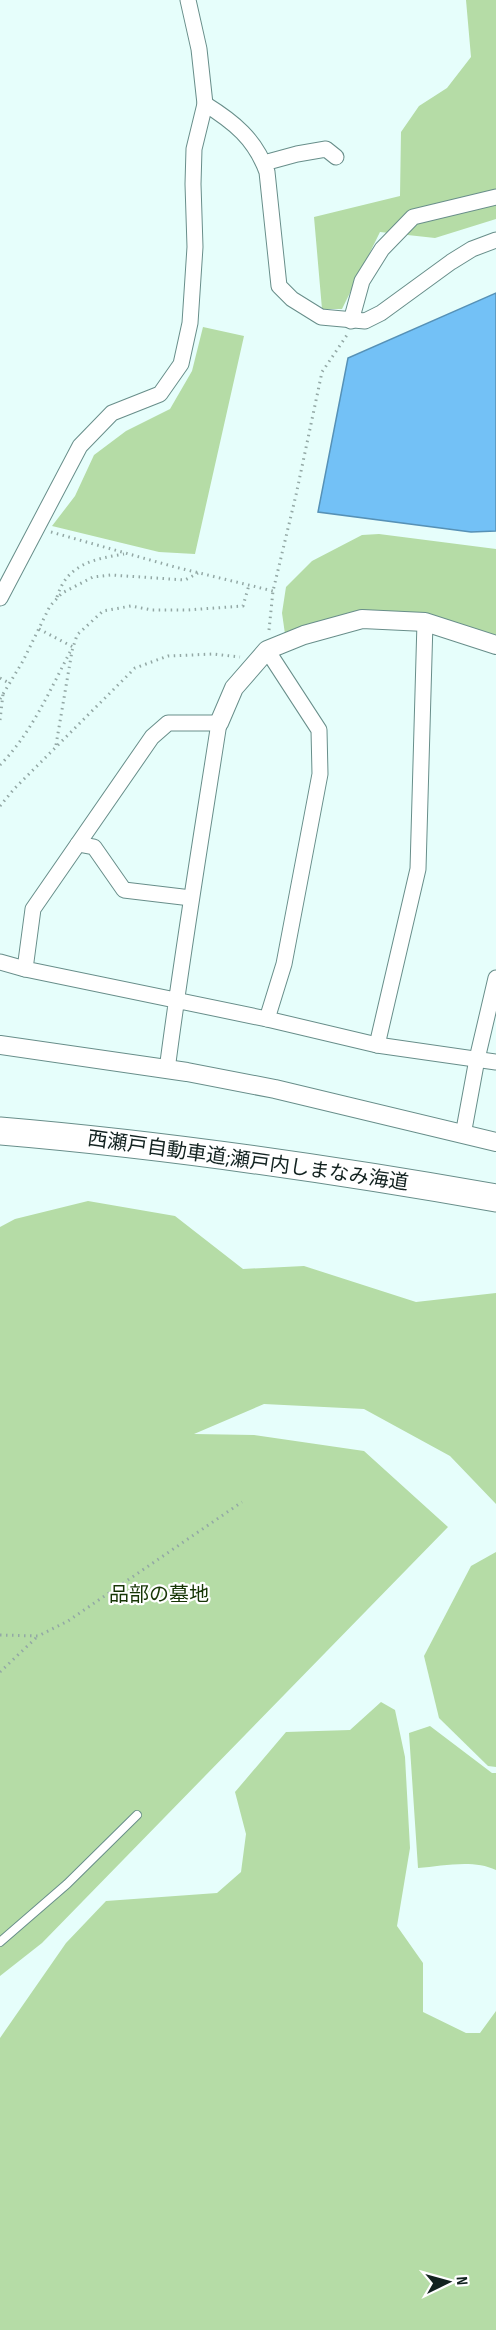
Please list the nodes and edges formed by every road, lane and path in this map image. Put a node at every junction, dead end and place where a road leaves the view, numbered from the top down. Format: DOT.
graph roads {
  1 [pos="188,0"];
  2 [pos="205,104"];
  3 [pos="336,157"];
  4 [pos="264,163"];
  5 [pos="496,197"];
  6 [pos="496,240"];
  7 [pos="354,321"];
  8 [pos="37,528"];
  9 [pos="127,554"];
  10 [pos="198,573"];
  11 [pos="249,585"];
  12 [pos="273,591"];
  13 [pos="0,598"];
  14 [pos="56,599"];
  15 [pos="425,622"];
  16 [pos="39,629"];
  17 [pos="496,645"];
  18 [pos="74,646"];
  19 [pos="263,655"];
  20 [pos="0,678"];
  21 [pos="9,683"];
  22 [pos="4,692"];
  23 [pos="0,699"];
  24 [pos="0,720"];
  25 [pos="219,723"];
  26 [pos="55,747"];
  27 [pos="0,765"];
  28 [pos="0,806"];
  29 [pos="78,844"];
  30 [pos="191,898"];
  31 [pos="0,962"];
  32 [pos="25,969"];
  33 [pos="496,978"];
  34 [pos="176,1001"];
  35 [pos="267,1019"];
  36 [pos="0,1045"];
  37 [pos="377,1045"];
  38 [pos="477,1059"];
  39 [pos="496,1062"];
  40 [pos="167,1070"];
  41 [pos="0,1131"];
  42 [pos="463,1135"];
  43 [pos="496,1142"];
  44 [pos="496,1198"];
  45 [pos="242,1502"];
  46 [pos="0,1635"];
  47 [pos="38,1636"];
  48 [pos="0,1672"];
  49 [pos="137,1815"];
  50 [pos="0,1942"];
  1 -- 2 [label="street"];
  2 -- 4 [label="street"];
  2 -- 8 [label="street"];
  3 -- 4 [label="street"];
  4 -- 7 [label="street"];
  5 -- 7 [label="street"];
  6 -- 7 [label="street"];
  7 -- 12 [label="path"];
  8 -- 9 [label="path"];
  8 -- 13 [label="street"];
  9 -- 10 [label="path"];
  9 -- 14 [label="path"];
  10 -- 11 [label="path"];
  10 -- 14 [label="path"];
  11 -- 12 [label="path"];
  11 -- 18 [label="path"];
  12 -- 19 [label="path"];
  14 -- 16 [label="path"];
  15 -- 17 [label="street"];
  15 -- 19 [label="street"];
  15 -- 37 [label="street"];
  16 -- 18 [label="path"];
  16 -- 21 [label="path"];
  18 -- 26 [label="path"];
  18 -- 27 [label="path"];
  19 -- 25 [label="street"];
  19 -- 26 [label="path"];
  19 -- 35 [label="street"];
  20 -- 21 [label="path"];
  21 -- 22 [label="path"];
  22 -- 23 [label="path"];
  22 -- 24 [label="path"];
  25 -- 29 [label="street"];
  25 -- 30 [label="street"];
  26 -- 28 [label="path"];
  29 -- 30 [label="street"];
  29 -- 32 [label="street"];
  30 -- 34 [label="street"];
  31 -- 32 [label="street"];
  32 -- 34 [label="street"];
  33 -- 38 [label="street"];
  34 -- 35 [label="street"];
  34 -- 40 [label="street"];
  35 -- 37 [label="street"];
  36 -- 40 [label="street"];
  37 -- 38 [label="street"];
  38 -- 39 [label="street"];
  38 -- 42 [label="street"];
  40 -- 42 [label="street"];
  41 -- 44 [label="highway, 西瀬戸自動車道;瀬戸内しまなみ海道"];
  42 -- 43 [label="street"];
  45 -- 47 [label="path"];
  46 -- 47 [label="path"];
  47 -- 48 [label="path"];
  49 -- 50 [label="lane"];
}
